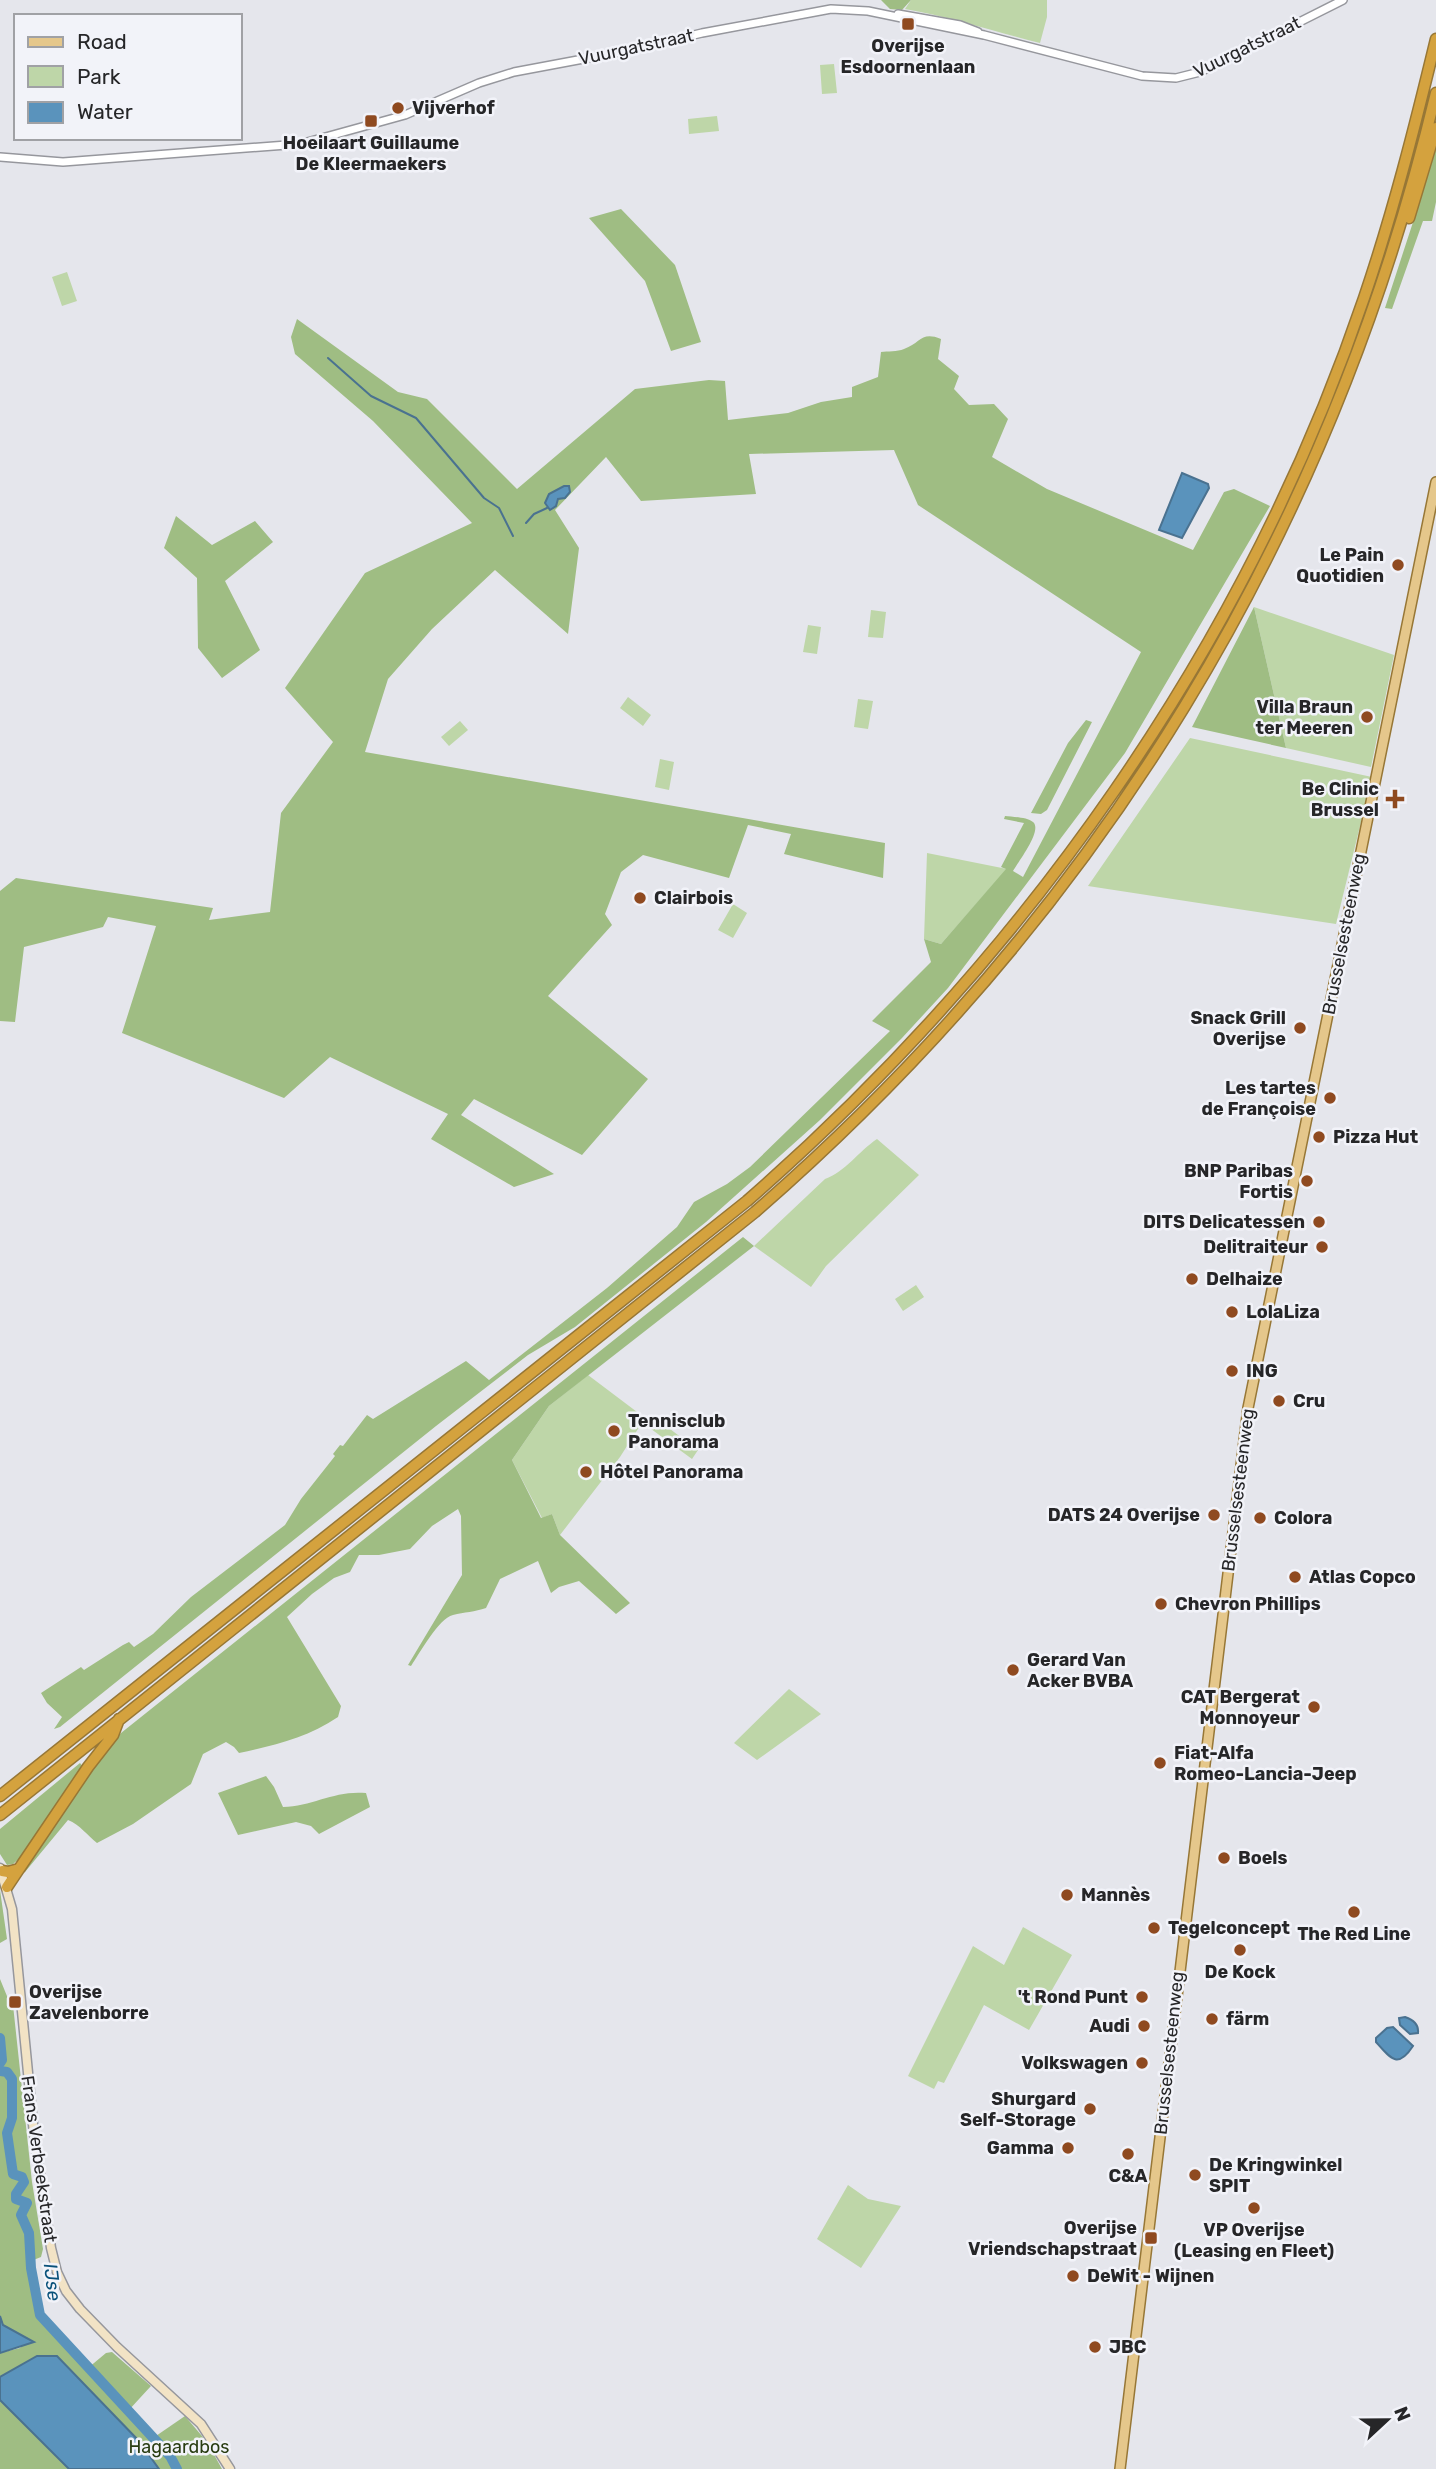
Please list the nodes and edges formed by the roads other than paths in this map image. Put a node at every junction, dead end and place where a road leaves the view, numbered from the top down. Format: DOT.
graph roads {
  1 [pos="1343,0"];
  2 [pos="1436,39"];
  3 [pos="1436,93"];
  4 [pos="1436,128"];
  5 [pos="0,157"];
  6 [pos="1395,243"];
  7 [pos="1436,482"];
  8 [pos="120,1718"];
  9 [pos="0,1796"];
  10 [pos="0,1815"];
  11 [pos="19,1869"];
  12 [pos="1,1870"];
  13 [pos="7,1887"];
  14 [pos="230,2469"];
  15 [pos="1120,2469"];
  1 -- 5 [label="street, Vuurgatstraat"];
  2 -- 9 [label="highway"];
  3 -- 6 [label="highway"];
  4 -- 6 [label="highway"];
  6 -- 8 [label="highway"];
  7 -- 15 [label="main road, Brusselsesteenweg"];
  8 -- 10 [label="highway"];
  8 -- 11 [label="highway"];
  11 -- 12 [label="highway"];
  11 -- 13 [label="highway"];
  12 -- 13 [label="main road, Frans Verbeekstraat"];
  13 -- 14 [label="main road, Frans Verbeekstraat"];
}
